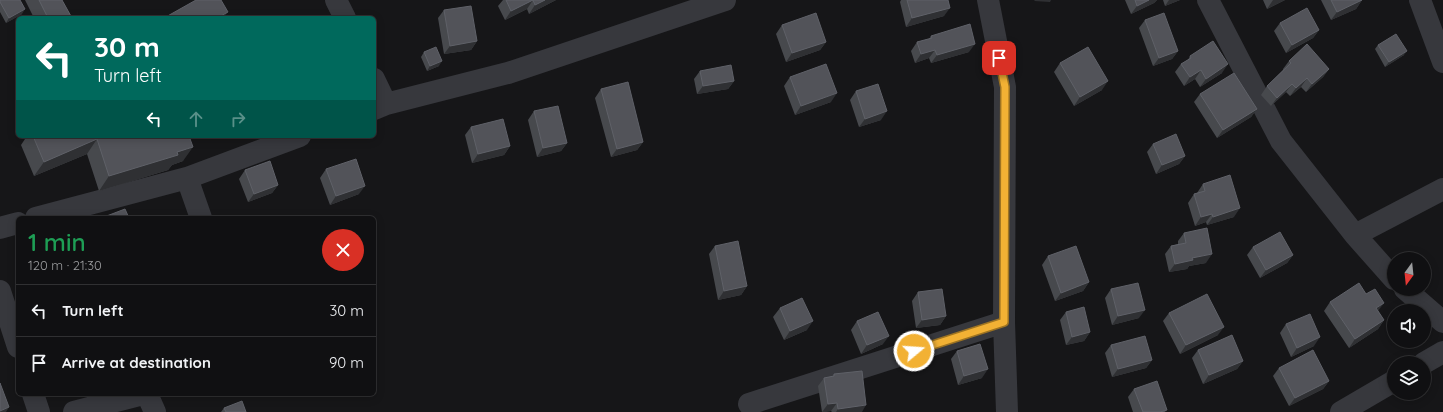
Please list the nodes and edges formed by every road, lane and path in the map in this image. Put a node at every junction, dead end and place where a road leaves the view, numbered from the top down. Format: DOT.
graph roads {
  1 [pos="336,0"];
  2 [pos="725,0"];
  3 [pos="988,0"];
  4 [pos="1208,0"];
  5 [pos="1420,0"];
  6 [pos="344,16"];
  7 [pos="1443,62"];
  8 [pos="376,88"];
  9 [pos="380,106"];
  10 [pos="295,138"];
  11 [pos="187,178"];
  12 [pos="1443,189"];
  13 [pos="44,216"];
  14 [pos="200,216"];
  15 [pos="16,224"];
  16 [pos="0,228"];
  17 [pos="1355,234"];
  18 [pos="1387,271"];
  19 [pos="0,291"];
  20 [pos="1413,296"];
  21 [pos="1004,322"];
  22 [pos="1443,322"];
  23 [pos="16,341"];
  24 [pos="1443,352"];
  25 [pos="1431,360"];
  26 [pos="1387,385"];
  27 [pos="35,396"];
  28 [pos="135,396"];
  29 [pos="148,396"];
  30 [pos="749,404"];
  31 [pos="39,412"];
  32 [pos="74,412"];
  33 [pos="155,412"];
  34 [pos="1007,412"];
  35 [pos="1341,412"];
  1 -- 6 [label="street"];
  2 -- 9 [label="street"];
  3 -- 21 [label="street"];
  4 -- 17 [label="street"];
  5 -- 7 [label="street"];
  8 -- 9 [label="street"];
  10 -- 11 [label="street"];
  11 -- 13 [label="street"];
  11 -- 14 [label="street"];
  12 -- 17 [label="street"];
  15 -- 16 [label="street"];
  17 -- 18 [label="street"];
  19 -- 23 [label="street"];
  20 -- 22 [label="street"];
  21 -- 30 [label="street"];
  21 -- 34 [label="street"];
  24 -- 25 [label="street"];
  26 -- 35 [label="street"];
  27 -- 31 [label="street"];
  28 -- 32 [label="street"];
  29 -- 33 [label="street"];
}
